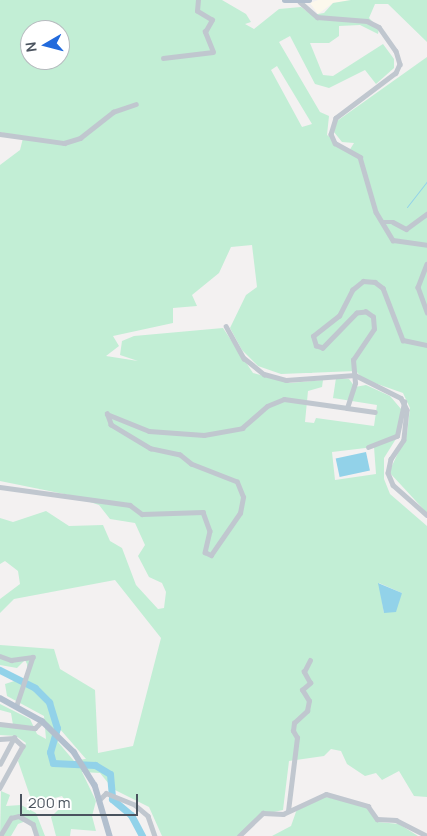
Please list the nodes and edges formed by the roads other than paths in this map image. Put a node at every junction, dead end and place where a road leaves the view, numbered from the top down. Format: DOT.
graph roads {
  1 [pos="198,0"];
  2 [pos="285,0"];
  3 [pos="308,0"];
  4 [pos="300,2"];
  5 [pos="163,58"];
  6 [pos="136,104"];
  7 [pos="0,134"];
  8 [pos="427,214"];
  9 [pos="382,222"];
  10 [pos="427,245"];
  11 [pos="427,264"];
  12 [pos="427,312"];
  13 [pos="226,326"];
  14 [pos="427,345"];
  15 [pos="355,375"];
  16 [pos="404,402"];
  17 [pos="347,408"];
  18 [pos="375,412"];
  19 [pos="368,447"];
  20 [pos="0,487"];
  21 [pos="427,515"];
  22 [pos="0,656"];
  23 [pos="310,660"];
  24 [pos="0,698"];
  25 [pos="18,702"];
  26 [pos="42,721"];
  27 [pos="0,724"];
  28 [pos="14,738"];
  29 [pos="0,739"];
  30 [pos="0,764"];
  31 [pos="0,788"];
  32 [pos="100,799"];
  33 [pos="288,811"];
  34 [pos="0,836"];
  35 [pos="38,836"];
  36 [pos="110,836"];
  37 [pos="155,836"];
  38 [pos="239,836"];
  39 [pos="427,836"];
  1 -- 5 [label="street"];
  2 -- 4 [label="main road"];
  3 -- 4 [label="main road"];
  4 -- 9 [label="street"];
  6 -- 7 [label="street"];
  8 -- 9 [label="street"];
  9 -- 10 [label="street"];
  11 -- 12 [label="street"];
  13 -- 15 [label="street"];
  14 -- 15 [label="street"];
  15 -- 16 [label="street"];
  15 -- 17 [label="street"];
  16 -- 19 [label="street"];
  16 -- 21 [label="street"];
  17 -- 18 [label="street"];
  17 -- 20 [label="street"];
  22 -- 25 [label="street"];
  23 -- 33 [label="street"];
  24 -- 25 [label="main road"];
  25 -- 26 [label="main road"];
  26 -- 27 [label="street"];
  26 -- 32 [label="main road"];
  28 -- 29 [label="street"];
  28 -- 30 [label="street"];
  28 -- 31 [label="street"];
  32 -- 36 [label="main road"];
  32 -- 37 [label="street"];
  33 -- 38 [label="street"];
  33 -- 39 [label="street"];
  34 -- 35 [label="street"];
}
